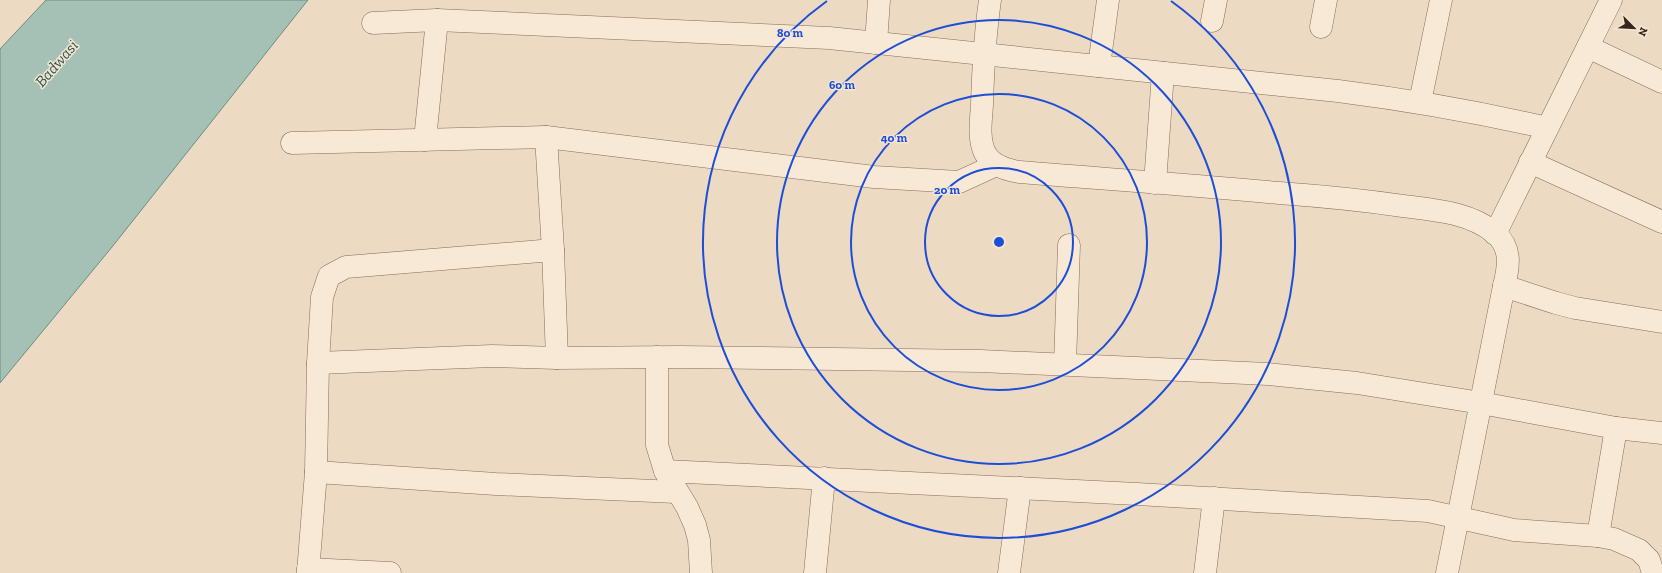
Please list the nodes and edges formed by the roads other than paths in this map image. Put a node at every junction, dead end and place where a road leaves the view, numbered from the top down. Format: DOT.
graph roads {
  1 [pos="879,0"];
  2 [pos="990,0"];
  3 [pos="1108,0"];
  4 [pos="1216,0"];
  5 [pos="1326,0"];
  6 [pos="1441,0"];
  7 [pos="1611,0"];
  8 [pos="437,20"];
  9 [pos="1212,21"];
  10 [pos="373,23"];
  11 [pos="1321,27"];
  12 [pos="876,43"];
  13 [pos="1588,47"];
  14 [pos="983,55"];
  15 [pos="1100,66"];
  16 [pos="1164,73"];
  17 [pos="1662,82"];
  18 [pos="1420,102"];
  19 [pos="1547,128"];
  20 [pos="546,137"];
  21 [pos="425,140"];
  22 [pos="292,143"];
  23 [pos="1530,162"];
  24 [pos="996,165"];
  25 [pos="1154,182"];
  26 [pos="1662,222"];
  27 [pos="1495,234"];
  28 [pos="1069,245"];
  29 [pos="554,250"];
  30 [pos="1504,286"];
  31 [pos="1662,322"];
  32 [pos="657,357"];
  33 [pos="557,358"];
  34 [pos="318,363"];
  35 [pos="1065,364"];
  36 [pos="1481,403"];
  37 [pos="1616,428"];
  38 [pos="1662,433"];
  39 [pos="665,470"];
  40 [pos="316,472"];
  41 [pos="824,478"];
  42 [pos="1020,488"];
  43 [pos="676,492"];
  44 [pos="1214,498"];
  45 [pos="1458,518"];
  46 [pos="1598,536"];
  47 [pos="1655,565"];
  48 [pos="308,571"];
  49 [pos="390,573"];
  50 [pos="701,573"];
  51 [pos="815,573"];
  52 [pos="1009,573"];
  53 [pos="1205,573"];
  54 [pos="1447,573"];
  1 -- 12 [label="street"];
  2 -- 14 [label="street"];
  3 -- 15 [label="street"];
  4 -- 9 [label="street"];
  5 -- 11 [label="street"];
  6 -- 18 [label="street"];
  7 -- 13 [label="street"];
  8 -- 10 [label="street"];
  8 -- 12 [label="street"];
  8 -- 21 [label="street"];
  12 -- 14 [label="street"];
  13 -- 17 [label="street"];
  13 -- 19 [label="street"];
  14 -- 15 [label="street"];
  14 -- 24 [label="street"];
  15 -- 16 [label="street"];
  16 -- 18 [label="street"];
  16 -- 25 [label="street"];
  18 -- 19 [label="street"];
  19 -- 23 [label="street"];
  20 -- 21 [label="street"];
  20 -- 24 [label="street"];
  20 -- 29 [label="street"];
  21 -- 22 [label="street"];
  23 -- 26 [label="street"];
  23 -- 27 [label="street"];
  24 -- 25 [label="street"];
  25 -- 27 [label="street"];
  27 -- 30 [label="street"];
  28 -- 35 [label="street"];
  29 -- 33 [label="street"];
  29 -- 34 [label="street"];
  30 -- 31 [label="street"];
  30 -- 36 [label="street"];
  32 -- 33 [label="street"];
  32 -- 35 [label="street"];
  32 -- 39 [label="street"];
  33 -- 34 [label="street"];
  34 -- 40 [label="street"];
  35 -- 36 [label="street"];
  36 -- 37 [label="street"];
  36 -- 45 [label="street"];
  37 -- 38 [label="street"];
  37 -- 46 [label="street"];
  39 -- 41 [label="street"];
  39 -- 43 [label="street"];
  40 -- 43 [label="street"];
  40 -- 48 [label="street"];
  41 -- 42 [label="street"];
  41 -- 51 [label="street"];
  42 -- 44 [label="street"];
  42 -- 52 [label="street"];
  43 -- 50 [label="street"];
  44 -- 45 [label="street"];
  44 -- 53 [label="street"];
  45 -- 46 [label="street"];
  45 -- 54 [label="street"];
  46 -- 47 [label="street"];
  48 -- 49 [label="street"];
}
